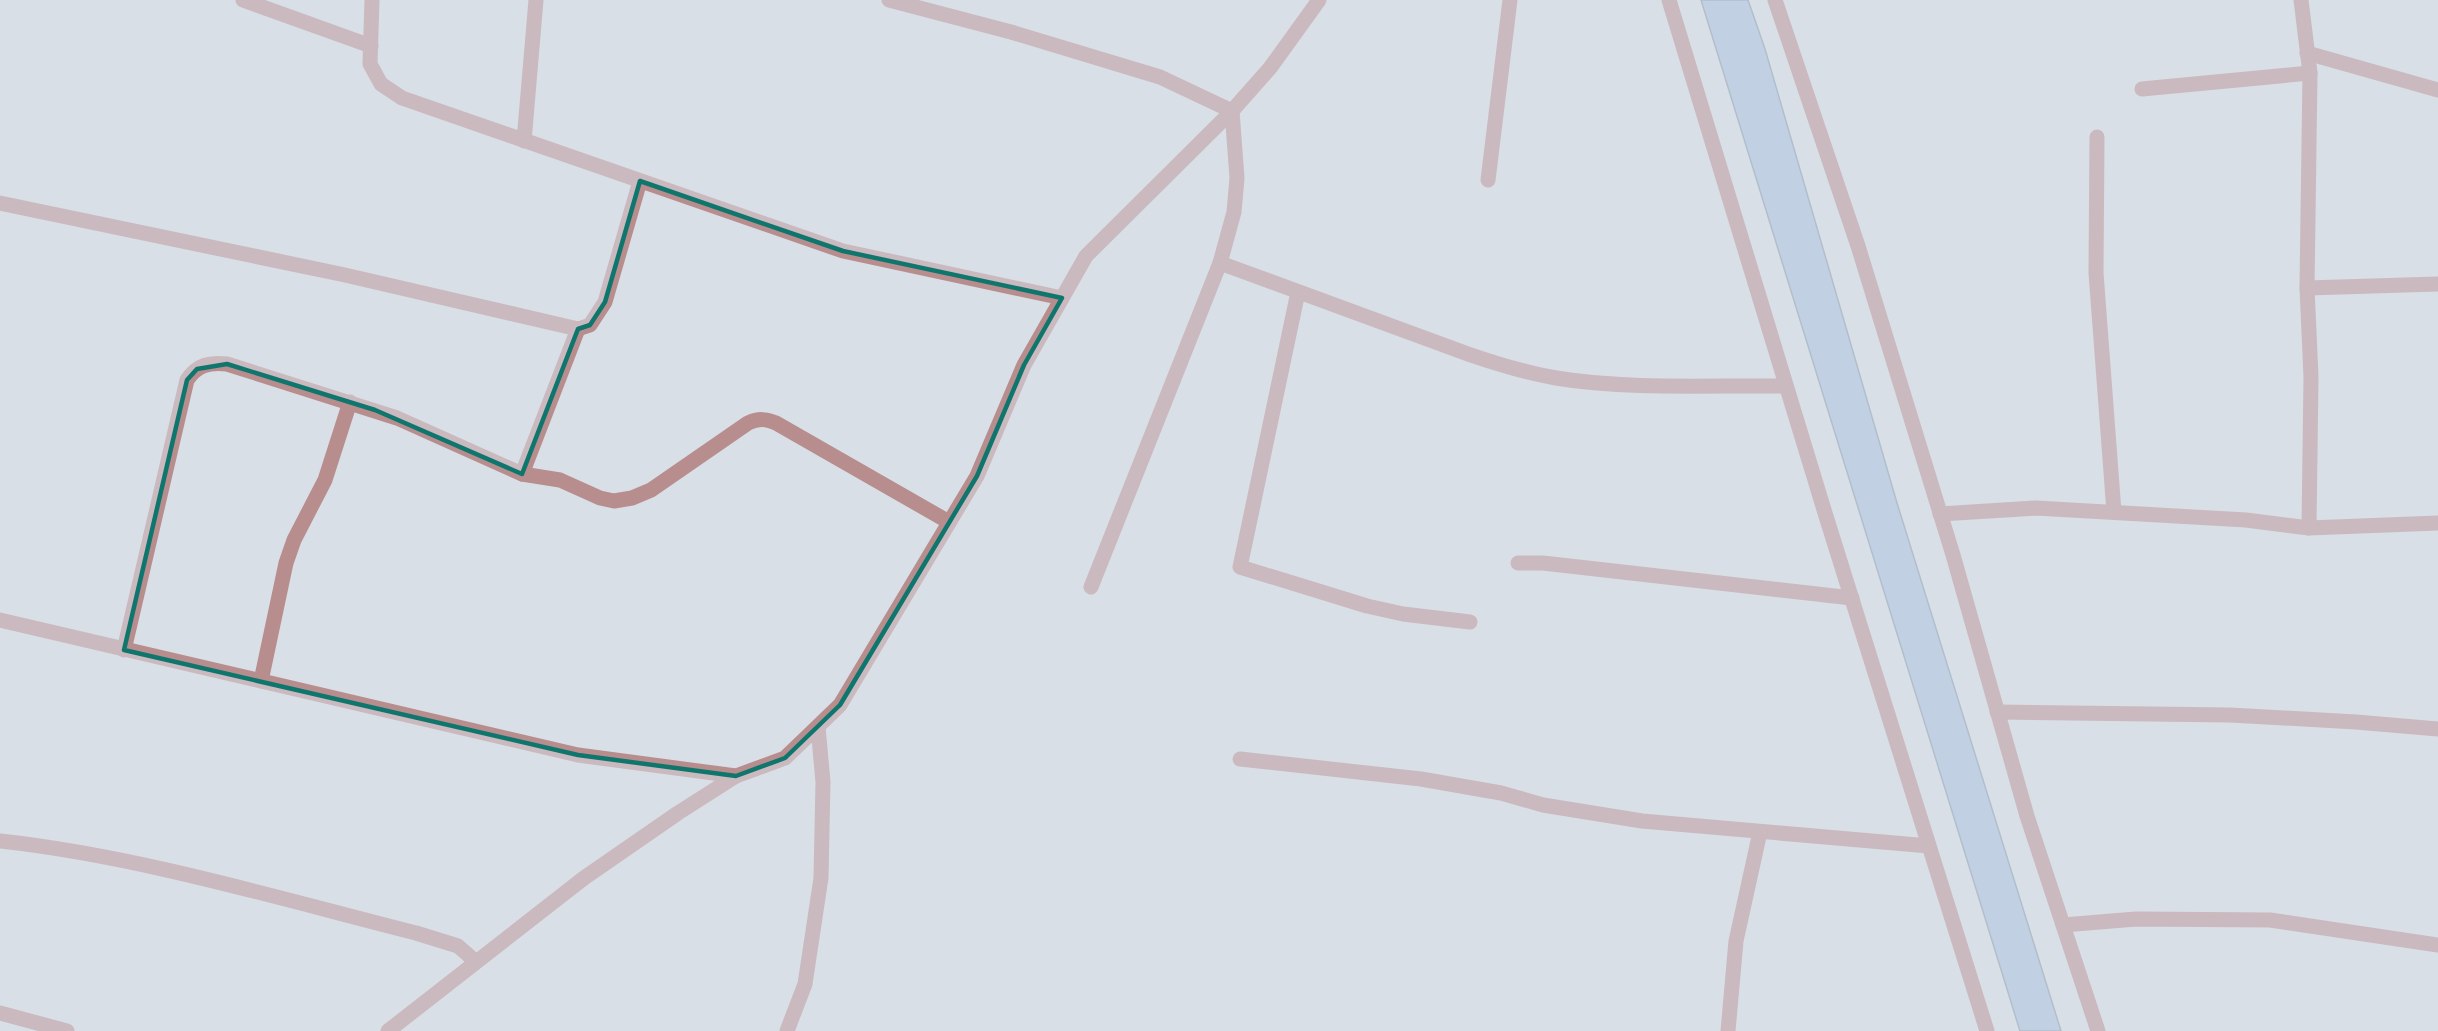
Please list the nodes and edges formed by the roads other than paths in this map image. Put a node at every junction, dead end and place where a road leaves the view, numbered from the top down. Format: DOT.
graph roads {
  1 [pos="243,0"];
  2 [pos="372,0"];
  3 [pos="536,0"];
  4 [pos="889,0"];
  5 [pos="1319,0"];
  6 [pos="1510,0"];
  7 [pos="1669,0"];
  8 [pos="1775,0"];
  9 [pos="2301,0"];
  10 [pos="371,46"];
  11 [pos="2307,53"];
  12 [pos="2310,73"];
  13 [pos="2142,89"];
  14 [pos="2438,90"];
  15 [pos="1233,111"];
  16 [pos="2097,137"];
  17 [pos="524,141"];
  18 [pos="1488,180"];
  19 [pos="640,181"];
  20 [pos="0,203"];
  21 [pos="1220,263"];
  22 [pos="2438,284"];
  23 [pos="2307,288"];
  24 [pos="1298,292"];
  25 [pos="1062,298"];
  26 [pos="578,329"];
  27 [pos="1786,386"];
  28 [pos="350,402"];
  29 [pos="522,474"];
  30 [pos="2114,512"];
  31 [pos="1940,514"];
  32 [pos="949,522"];
  33 [pos="2438,523"];
  34 [pos="2309,528"];
  35 [pos="1518,564"];
  36 [pos="1091,587"];
  37 [pos="1852,598"];
  38 [pos="0,620"];
  39 [pos="1470,621"];
  40 [pos="124,650"];
  41 [pos="261,681"];
  42 [pos="1997,712"];
  43 [pos="818,727"];
  44 [pos="2438,729"];
  45 [pos="1240,759"];
  46 [pos="736,776"];
  47 [pos="1760,831"];
  48 [pos="0,841"];
  49 [pos="1929,846"];
  50 [pos="2063,925"];
  51 [pos="2438,945"];
  52 [pos="476,962"];
  53 [pos="0,1013"];
  54 [pos="67,1031"];
  55 [pos="388,1031"];
  56 [pos="787,1031"];
  57 [pos="1728,1031"];
  58 [pos="1987,1031"];
  59 [pos="2098,1031"];
  1 -- 10 [label="street"];
  2 -- 10 [label="street"];
  3 -- 17 [label="street"];
  4 -- 15 [label="street"];
  5 -- 15 [label="street"];
  6 -- 18 [label="street"];
  7 -- 27 [label="street"];
  8 -- 31 [label="street"];
  9 -- 11 [label="street"];
  10 -- 17 [label="street"];
  11 -- 12 [label="street"];
  11 -- 14 [label="street"];
  12 -- 13 [label="street"];
  12 -- 23 [label="street"];
  15 -- 21 [label="street"];
  15 -- 25 [label="street"];
  16 -- 30 [label="street"];
  17 -- 19 [label="street"];
  19 -- 25 [label="street"];
  19 -- 26 [label="street"];
  20 -- 26 [label="street"];
  21 -- 24 [label="street"];
  21 -- 36 [label="street"];
  22 -- 23 [label="street"];
  23 -- 34 [label="street"];
  24 -- 27 [label="street"];
  24 -- 39 [label="street"];
  25 -- 32 [label="street"];
  26 -- 29 [label="street"];
  27 -- 37 [label="street"];
  28 -- 29 [label="street"];
  28 -- 40 [label="street"];
  28 -- 41 [label="street"];
  29 -- 32 [label="street"];
  30 -- 31 [label="street"];
  30 -- 34 [label="street"];
  31 -- 42 [label="street"];
  32 -- 43 [label="street"];
  33 -- 34 [label="street"];
  35 -- 37 [label="street"];
  37 -- 49 [label="street"];
  38 -- 40 [label="street"];
  40 -- 41 [label="street"];
  41 -- 46 [label="street"];
  42 -- 44 [label="street"];
  42 -- 50 [label="street"];
  43 -- 46 [label="street"];
  43 -- 56 [label="street"];
  45 -- 47 [label="street"];
  46 -- 52 [label="street"];
  47 -- 49 [label="street"];
  47 -- 57 [label="street"];
  48 -- 52 [label="street"];
  49 -- 58 [label="street"];
  50 -- 51 [label="street"];
  50 -- 59 [label="street"];
  52 -- 55 [label="street"];
  53 -- 54 [label="street"];
}
